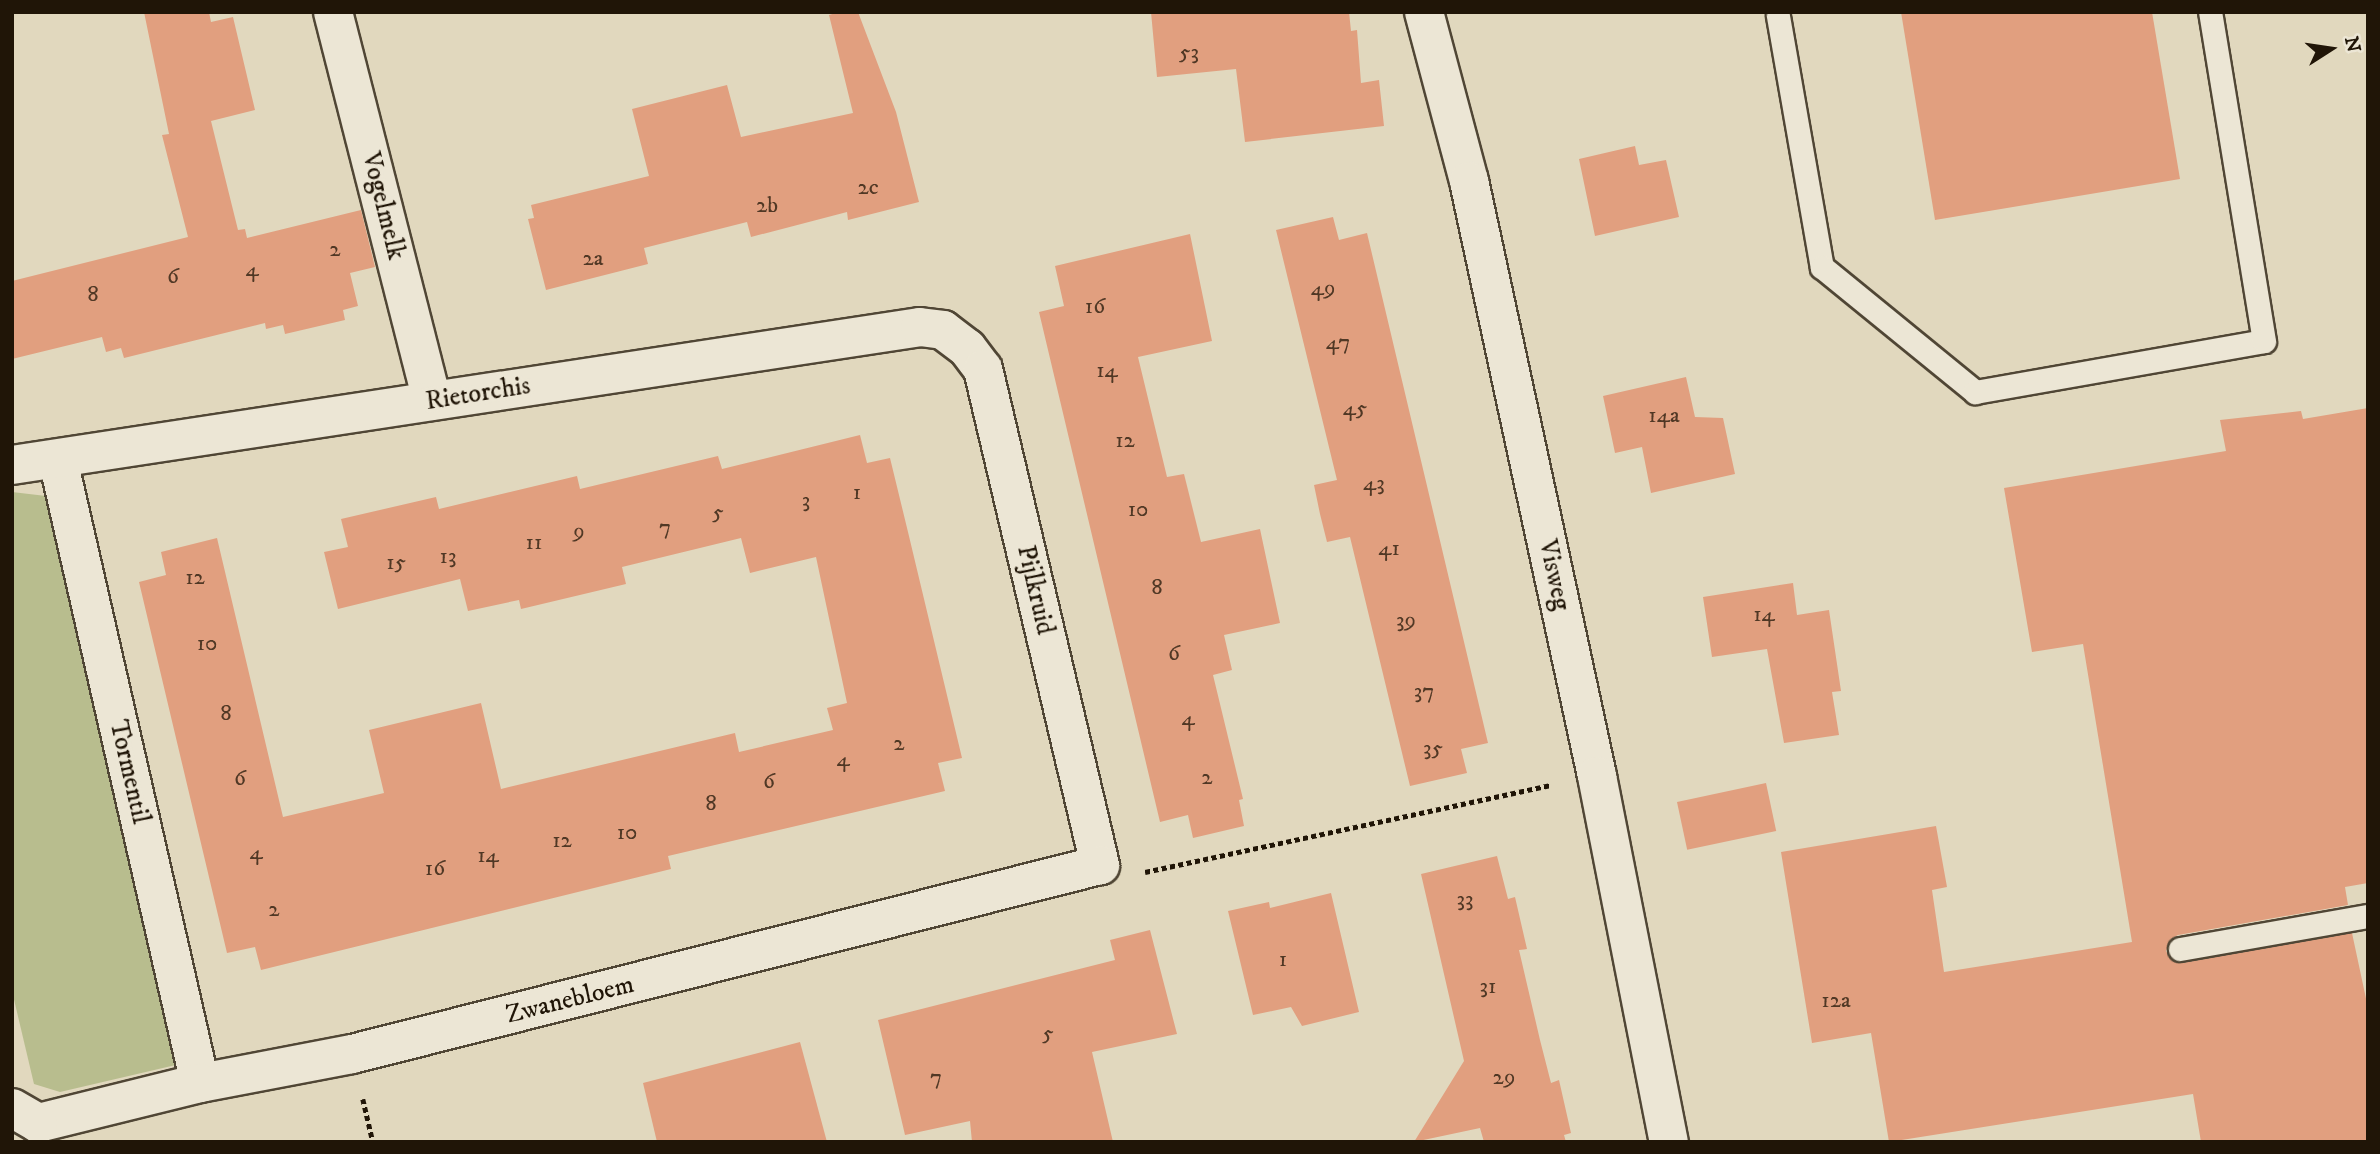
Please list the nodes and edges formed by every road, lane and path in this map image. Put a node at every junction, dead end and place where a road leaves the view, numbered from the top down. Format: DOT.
graph roads {
  1 [pos="333,12"];
  2 [pos="1424,12"];
  3 [pos="2210,12"];
  4 [pos="1778,16"];
  5 [pos="943,330"];
  6 [pos="432,401"];
  7 [pos="58,460"];
  8 [pos="12,465"];
  9 [pos="1597,776"];
  10 [pos="1100,865"];
  11 [pos="2368,916"];
  12 [pos="2180,949"];
  13 [pos="200,1083"];
  14 [pos="25,1115"];
  15 [pos="1670,1142"];
  1 -- 6 [label="street, Vogelmelk"];
  2 -- 9 [label="street, Visweg"];
  3 -- 4 [label="lane"];
  5 -- 6 [label="street, Rietorchis"];
  5 -- 10 [label="street, Pijlkruid"];
  6 -- 7 [label="street, Rietorchis"];
  7 -- 8 [label="street, Rietorchis"];
  7 -- 13 [label="street, Tormentil"];
  9 -- 10 [label="path"];
  9 -- 15 [label="street, Visweg"];
  10 -- 13 [label="street, Zwanebloem"];
  11 -- 12 [label="lane"];
  13 -- 14 [label="street, Zwanebloem"];
}
